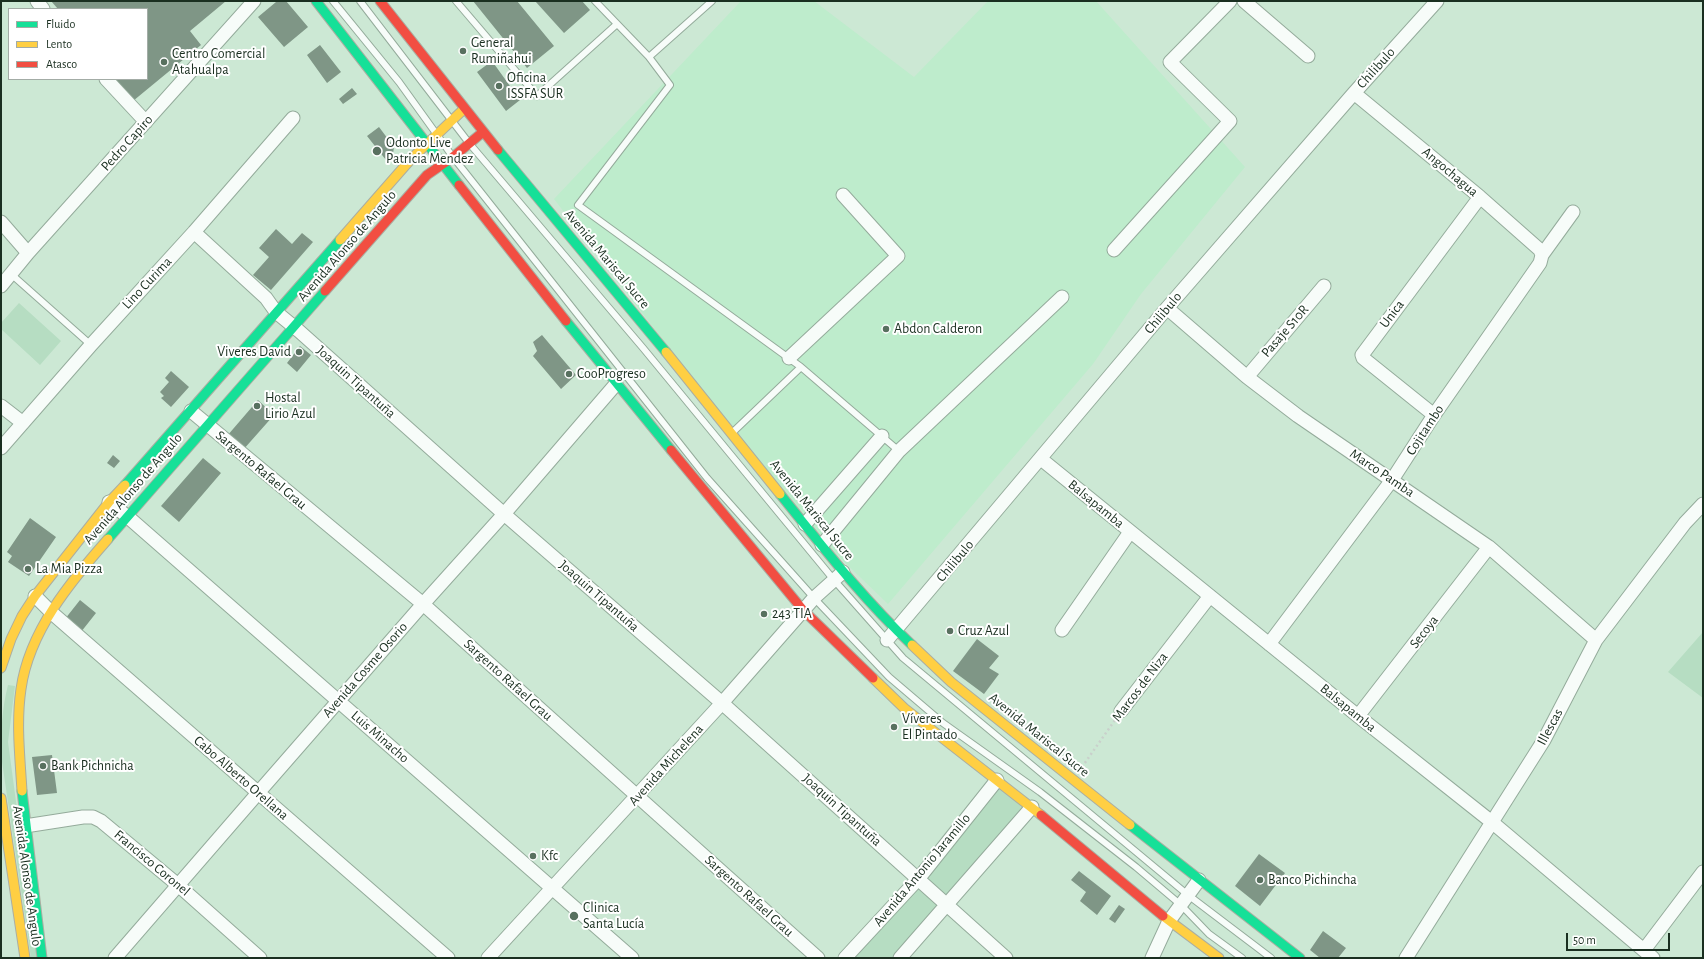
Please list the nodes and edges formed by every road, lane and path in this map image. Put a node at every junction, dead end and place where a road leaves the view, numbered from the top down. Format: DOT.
graph roads {
  1 [pos="254,1"];
  2 [pos="316,1"];
  3 [pos="333,1"];
  4 [pos="360,1"];
  5 [pos="380,1"];
  6 [pos="456,1"];
  7 [pos="595,1"];
  8 [pos="712,1"];
  9 [pos="1230,1"];
  10 [pos="1437,1"];
  11 [pos="1254,4"];
  12 [pos="617,24"];
  13 [pos="1308,56"];
  14 [pos="649,57"];
  15 [pos="107,80"];
  16 [pos="1354,92"];
  17 [pos="464,109"];
  18 [pos="293,118"];
  19 [pos="451,120"];
  20 [pos="146,122"];
  21 [pos="482,132"];
  22 [pos="438,135"];
  23 [pos="469,143"];
  24 [pos="428,145"];
  25 [pos="453,157"];
  26 [pos="444,164"];
  27 [pos="843,195"];
  28 [pos="1480,197"];
  29 [pos="1573,212"];
  30 [pos="1,222"];
  31 [pos="194,232"];
  32 [pos="1114,250"];
  33 [pos="28,253"];
  34 [pos="1542,255"];
  35 [pos="11,274"];
  36 [pos="1,286"];
  37 [pos="1324,286"];
  38 [pos="1062,298"];
  39 [pos="1166,308"];
  40 [pos="276,312"];
  41 [pos="294,327"];
  42 [pos="91,345"];
  43 [pos="789,358"];
  44 [pos="801,367"];
  45 [pos="1247,377"];
  46 [pos="616,384"];
  47 [pos="1,406"];
  48 [pos="190,411"];
  49 [pos="1434,415"];
  50 [pos="23,423"];
  51 [pos="207,426"];
  52 [pos="732,433"];
  53 [pos="882,436"];
  54 [pos="1,448"];
  55 [pos="899,451"];
  56 [pos="1041,459"];
  57 [pos="1392,480"];
  58 [pos="108,502"];
  59 [pos="1703,504"];
  60 [pos="504,514"];
  61 [pos="128,517"];
  62 [pos="805,524"];
  63 [pos="1130,532"];
  64 [pos="822,545"];
  65 [pos="1489,547"];
  66 [pos="838,576"];
  67 [pos="35,596"];
  68 [pos="1210,596"];
  69 [pos="814,598"];
  70 [pos="423,604"];
  71 [pos="803,610"];
  72 [pos="52,612"];
  73 [pos="896,630"];
  74 [pos="1062,630"];
  75 [pos="886,640"];
  76 [pos="1596,640"];
  77 [pos="1269,644"];
  78 [pos="2,659"];
  79 [pos="27,661"];
  80 [pos="338,701"];
  81 [pos="722,703"];
  82 [pos="1121,711"];
  83 [pos="1358,716"];
  84 [pos="997,780"];
  85 [pos="1073,781"];
  86 [pos="258,793"];
  87 [pos="638,796"];
  88 [pos="1,798"];
  89 [pos="1032,807"];
  90 [pos="1493,823"];
  91 [pos="24,826"];
  92 [pos="1703,872"];
  93 [pos="919,878"];
  94 [pos="1199,880"];
  95 [pos="178,885"];
  96 [pos="552,887"];
  97 [pos="1185,900"];
  98 [pos="947,904"];
  99 [pos="1169,921"];
  100 [pos="1649,954"];
  101 [pos="25,958"];
  102 [pos="42,958"];
  103 [pos="115,958"];
  104 [pos="260,958"];
  105 [pos="448,958"];
  106 [pos="488,958"];
  107 [pos="632,958"];
  108 [pos="818,958"];
  109 [pos="845,958"];
  110 [pos="900,958"];
  111 [pos="1006,958"];
  112 [pos="1152,958"];
  113 [pos="1219,958"];
  114 [pos="1242,958"];
  115 [pos="1271,958"];
  116 [pos="1300,958"];
  117 [pos="1406,958"];
  1 -- 20 [label="street, Pedro Capiro"];
  2 -- 24 [label="main road"];
  3 -- 22 [label="lane"];
  4 -- 19 [label="lane"];
  5 -- 17 [label="main road, Avenida Mariscal Sucre"];
  6 -- 12 [label="lane"];
  7 -- 12 [label="lane"];
  8 -- 14 [label="lane"];
  9 -- 32 [label="street"];
  10 -- 16 [label="street, Chilibulo"];
  11 -- 13 [label="street"];
  12 -- 14 [label="lane"];
  14 -- 43 [label="lane"];
  15 -- 20 [label="street"];
  16 -- 28 [label="street, Angochagua"];
  16 -- 39 [label="street, Chilibulo"];
  17 -- 19 [label="main road, Avenida Alonso de Angulo"];
  17 -- 21 [label="main road, Avenida Mariscal Sucre"];
  18 -- 31 [label="street, Lino Curima"];
  19 -- 22 [label="main road, Avenida Alonso de Angulo"];
  19 -- 23 [label="lane"];
  20 -- 33 [label="street, Pedro Capiro"];
  21 -- 23 [label="main road, Avenida Alonso de Angulo"];
  21 -- 52 [label="main road, Avenida Mariscal Sucre"];
  22 -- 24 [label="main road, Avenida Alonso de Angulo"];
  22 -- 25 [label="lane"];
  23 -- 25 [label="main road, Avenida Alonso de Angulo"];
  23 -- 66 [label="lane"];
  24 -- 26 [label="main road"];
  24 -- 40 [label="main road, Avenida Alonso de Angulo"];
  25 -- 26 [label="main road, Avenida Alonso de Angulo"];
  25 -- 69 [label="lane"];
  26 -- 41 [label="main road, Avenida Alonso de Angulo"];
  26 -- 46 [label="main road"];
  27 -- 43 [label="street"];
  28 -- 34 [label="street, Angochagua"];
  28 -- 49 [label="street, Unica"];
  29 -- 34 [label="street, Cojitambo"];
  30 -- 33 [label="street"];
  31 -- 40 [label="street, Joaquin Tipantuña"];
  31 -- 42 [label="street, Lino Curima"];
  33 -- 35 [label="street, Pedro Capiro"];
  34 -- 49 [label="street, Cojitambo"];
  35 -- 36 [label="street, Pedro Capiro"];
  35 -- 42 [label="lane"];
  37 -- 45 [label="street, Pasaje S10R"];
  38 -- 55 [label="street"];
  39 -- 45 [label="street, Marco Pamba"];
  39 -- 56 [label="street, Chilibulo"];
  40 -- 41 [label="street, Joaquin Tipantuña"];
  40 -- 48 [label="main road, Avenida Alonso de Angulo"];
  41 -- 51 [label="main road, Avenida Alonso de Angulo"];
  41 -- 60 [label="street, Joaquin Tipantuña"];
  42 -- 50 [label="street, Lino Curima"];
  43 -- 44 [label="lane"];
  44 -- 52 [label="lane"];
  44 -- 53 [label="lane"];
  45 -- 57 [label="street, Marco Pamba"];
  46 -- 60 [label="street, Avenida Cosme Osorio"];
  46 -- 71 [label="main road"];
  47 -- 50 [label="street"];
  48 -- 51 [label="street, Sargento Rafael Grau"];
  48 -- 58 [label="main road, Avenida Alonso de Angulo"];
  49 -- 57 [label="street, Cojitambo"];
  50 -- 54 [label="street, Lino Curima"];
  51 -- 61 [label="main road, Avenida Alonso de Angulo"];
  51 -- 70 [label="street, Sargento Rafael Grau"];
  52 -- 62 [label="main road, Avenida Mariscal Sucre"];
  53 -- 55 [label="lane"];
  53 -- 62 [label="street"];
  55 -- 64 [label="street"];
  56 -- 63 [label="street, Balsapamba"];
  56 -- 73 [label="street, Chilibulo"];
  57 -- 65 [label="street, Marco Pamba"];
  57 -- 77 [label="street, Cojitambo"];
  58 -- 61 [label="street, Luis Minacho"];
  58 -- 67 [label="main road, Avenida Alonso de Angulo"];
  59 -- 76 [label="street, Illescas"];
  60 -- 70 [label="street, Avenida Cosme Osorio"];
  60 -- 81 [label="street, Joaquin Tipantuña"];
  61 -- 72 [label="main road, Avenida Alonso de Angulo"];
  61 -- 80 [label="street, Luis Minacho"];
  62 -- 64 [label="main road, Avenida Mariscal Sucre"];
  63 -- 68 [label="street, Balsapamba"];
  63 -- 74 [label="street"];
  64 -- 66 [label="main road, Avenida Mariscal Sucre"];
  65 -- 76 [label="street, Marco Pamba"];
  65 -- 83 [label="street, Secoya"];
  66 -- 69 [label="street, Avenida Michelena"];
  66 -- 73 [label="main road, Avenida Mariscal Sucre"];
  66 -- 75 [label="lane"];
  67 -- 72 [label="street, Cabo Alberto Orellana"];
  67 -- 78 [label="main road, Avenida Alonso de Angulo"];
  68 -- 77 [label="street, Balsapamba"];
  68 -- 82 [label="street, Marcos de Niza"];
  69 -- 71 [label="street, Avenida Michelena"];
  69 -- 97 [label="lane"];
  70 -- 80 [label="street, Avenida Cosme Osorio"];
  70 -- 87 [label="street, Sargento Rafael Grau"];
  71 -- 81 [label="street, Avenida Michelena"];
  71 -- 84 [label="main road"];
  72 -- 79 [label="main road, Avenida Alonso de Angulo"];
  72 -- 86 [label="street, Cabo Alberto Orellana"];
  73 -- 75 [label="street, Chilibulo"];
  73 -- 85 [label="main road, Avenida Mariscal Sucre"];
  75 -- 97 [label="lane"];
  76 -- 90 [label="street, Illescas"];
  77 -- 83 [label="street, Balsapamba"];
  78 -- 79 [label="street"];
  79 -- 91 [label="main road, Avenida Alonso de Angulo"];
  80 -- 86 [label="street, Avenida Cosme Osorio"];
  80 -- 96 [label="street, Luis Minacho"];
  81 -- 87 [label="street, Avenida Michelena"];
  81 -- 93 [label="street, Joaquin Tipantuña"];
  82 -- 85 [label="path, Marcos de Niza"];
  83 -- 90 [label="street, Balsapamba"];
  84 -- 89 [label="main road"];
  84 -- 93 [label="street, Avenida Antonio Jaramillo"];
  85 -- 94 [label="main road, Avenida Mariscal Sucre"];
  86 -- 95 [label="street, Avenida Cosme Osorio"];
  86 -- 105 [label="street, Cabo Alberto Orellana"];
  87 -- 96 [label="street, Avenida Michelena"];
  87 -- 108 [label="street, Sargento Rafael Grau"];
  88 -- 101 [label="main road, Avenida Alonso de Angulo"];
  89 -- 98 [label="street"];
  89 -- 99 [label="main road"];
  90 -- 100 [label="street, Balsapamba"];
  90 -- 117 [label="street, Illescas"];
  91 -- 95 [label="street, Francisco Coronel"];
  91 -- 102 [label="main road, Avenida Alonso de Angulo"];
  92 -- 100 [label="street"];
  93 -- 98 [label="street, Joaquin Tipantuña"];
  93 -- 109 [label="street, Avenida Antonio Jaramillo"];
  94 -- 97 [label="street"];
  94 -- 116 [label="main road, Avenida Mariscal Sucre"];
  95 -- 103 [label="street, Avenida Cosme Osorio"];
  95 -- 104 [label="street, Francisco Coronel"];
  96 -- 106 [label="street, Avenida Michelena"];
  96 -- 107 [label="street, Luis Minacho"];
  97 -- 99 [label="street"];
  97 -- 114 [label="lane"];
  97 -- 115 [label="lane"];
  98 -- 110 [label="street"];
  98 -- 111 [label="street, Joaquin Tipantuña"];
  99 -- 112 [label="street"];
  99 -- 113 [label="main road"];
}
